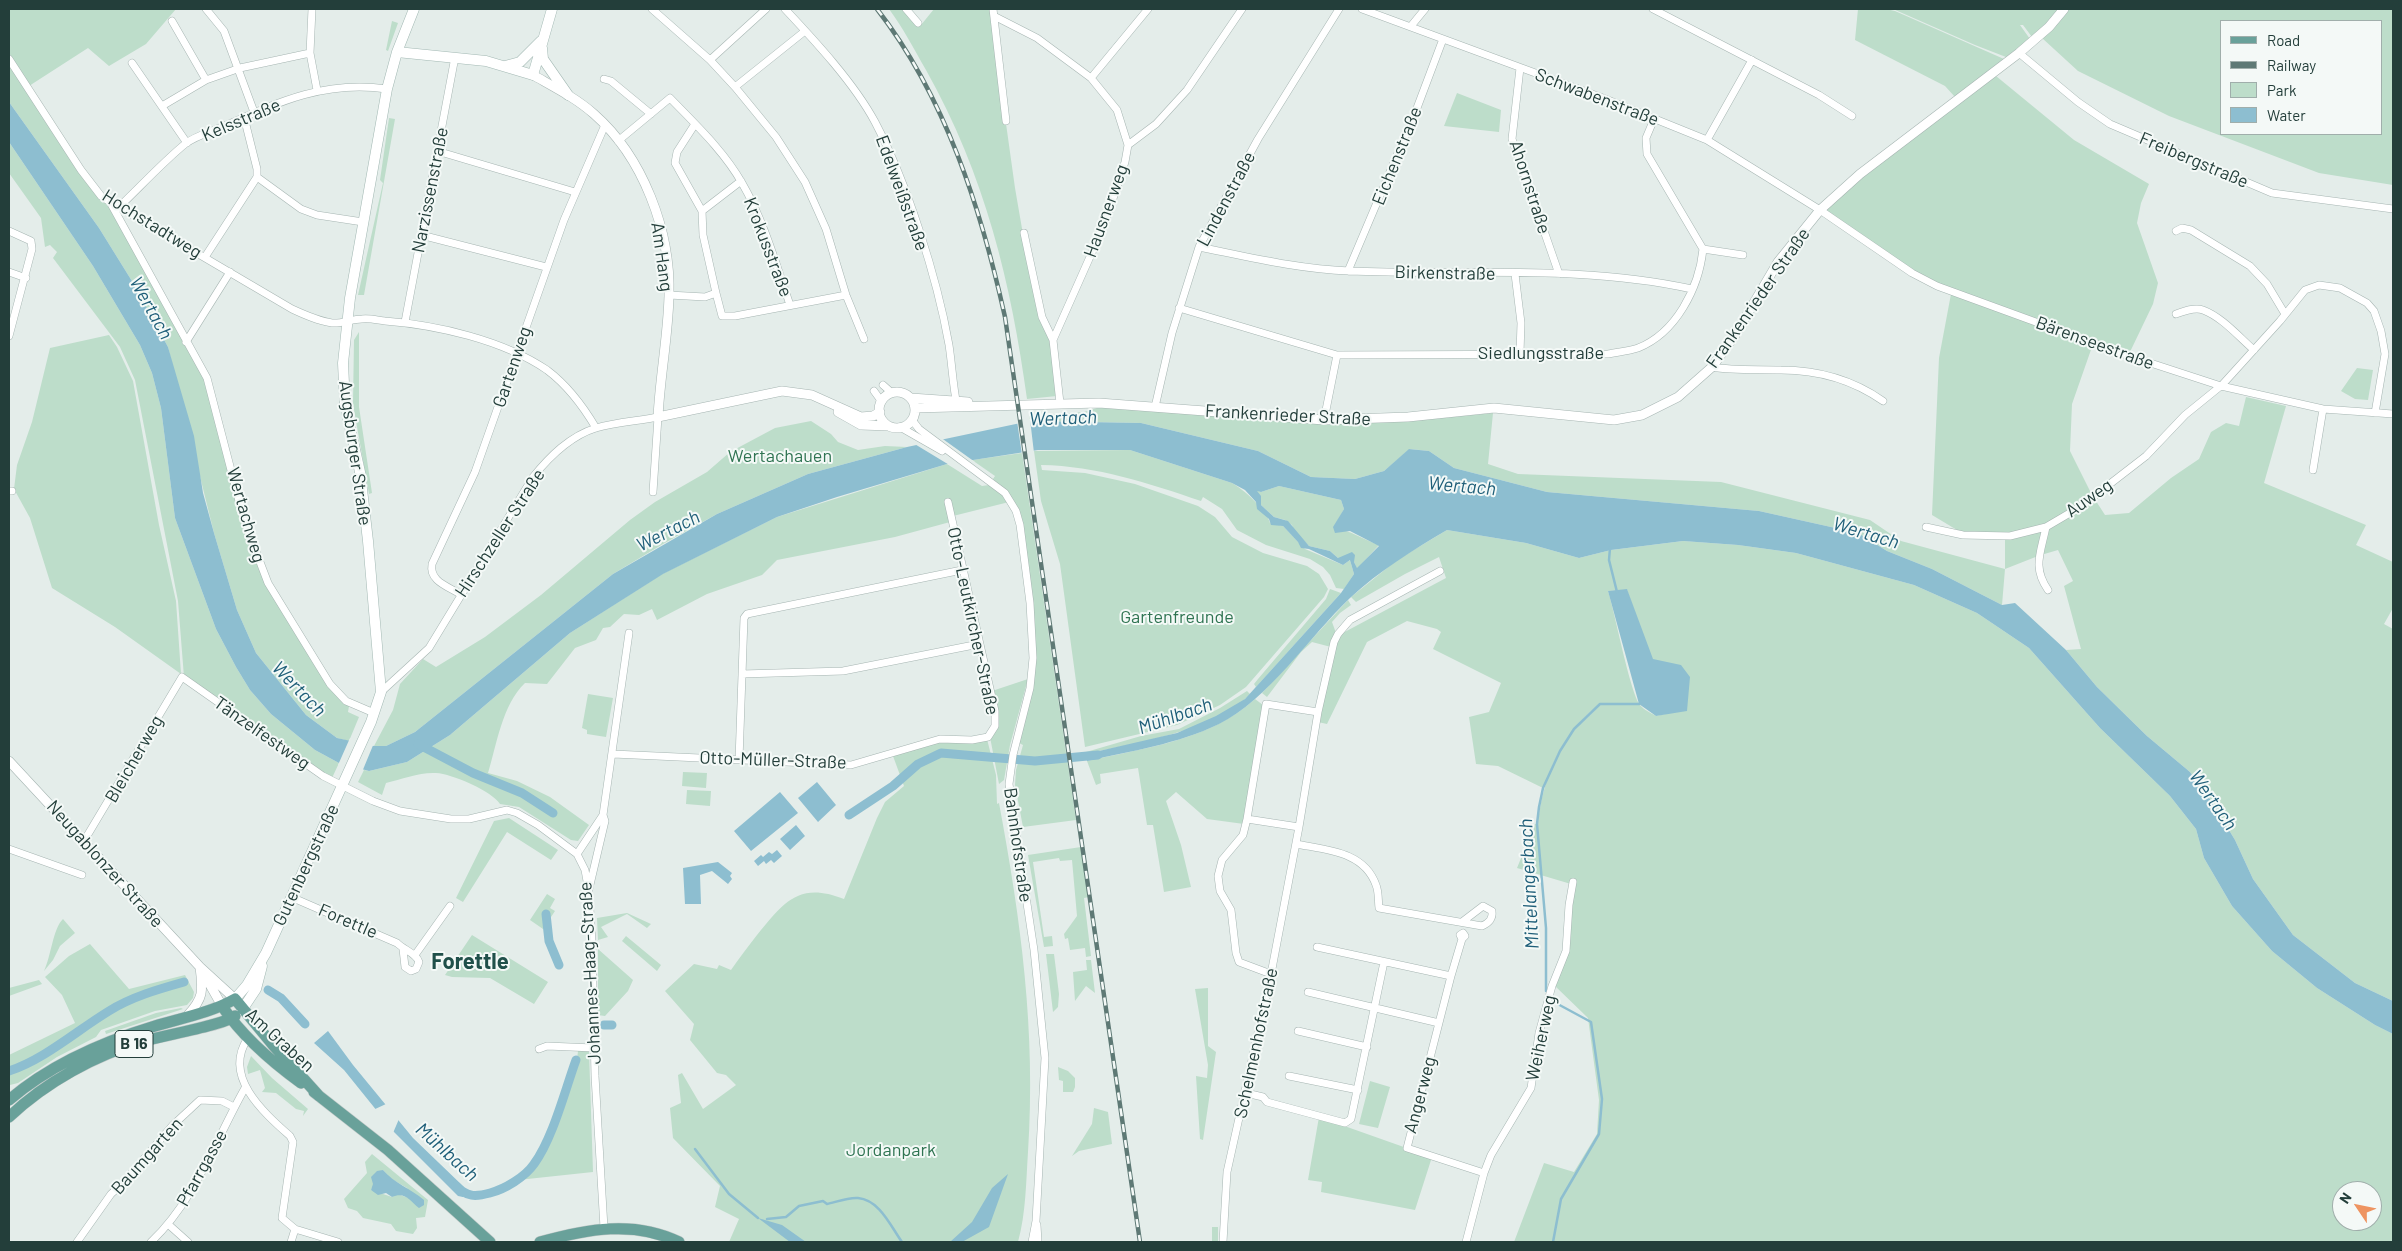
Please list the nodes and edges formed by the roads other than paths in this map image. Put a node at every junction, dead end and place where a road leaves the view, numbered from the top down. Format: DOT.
graph roads {
  1 [pos="206,9"];
  2 [pos="312,9"];
  3 [pos="414,9"];
  4 [pos="552,9"];
  5 [pos="652,9"];
  6 [pos="766,9"];
  7 [pos="785,9"];
  8 [pos="906,9"];
  9 [pos="1148,9"];
  10 [pos="1242,9"];
  11 [pos="1339,9"];
  12 [pos="1362,9"];
  13 [pos="1425,9"];
  14 [pos="1653,9"];
  15 [pos="2062,11"];
  16 [pos="994,12"];
  17 [pos="172,21"];
  18 [pos="918,23"];
  19 [pos="1411,26"];
  20 [pos="806,30"];
  21 [pos="1443,39"];
  22 [pos="542,44"];
  23 [pos="397,52"];
  24 [pos="310,53"];
  25 [pos="2019,53"];
  26 [pos="455,57"];
  27 [pos="9,60"];
  28 [pos="710,60"];
  29 [pos="1752,60"];
  30 [pos="132,63"];
  31 [pos="504,66"];
  32 [pos="240,68"];
  33 [pos="1520,68"];
  34 [pos="534,75"];
  35 [pos="1091,78"];
  36 [pos="604,79"];
  37 [pos="206,80"];
  38 [pos="735,87"];
  39 [pos="387,89"];
  40 [pos="317,90"];
  41 [pos="568,95"];
  42 [pos="162,106"];
  43 [pos="254,112"];
  44 [pos="651,114"];
  45 [pos="1852,116"];
  46 [pos="244,118"];
  47 [pos="1654,119"];
  48 [pos="1006,121"];
  49 [pos="695,124"];
  50 [pos="605,125"];
  51 [pos="1706,140"];
  52 [pos="618,141"];
  53 [pos="187,143"];
  54 [pos="1128,145"];
  55 [pos="437,151"];
  56 [pos="257,177"];
  57 [pos="741,181"];
  58 [pos="575,192"];
  59 [pos="110,202"];
  60 [pos="119,207"];
  61 [pos="1820,210"];
  62 [pos="2393,210"];
  63 [pos="702,211"];
  64 [pos="363,222"];
  65 [pos="9,231"];
  66 [pos="2176,231"];
  67 [pos="1024,233"];
  68 [pos="421,235"];
  69 [pos="1199,247"];
  70 [pos="1703,249"];
  71 [pos="1743,255"];
  72 [pos="205,257"];
  73 [pos="546,267"];
  74 [pos="1348,271"];
  75 [pos="9,272"];
  76 [pos="230,272"];
  77 [pos="1515,274"];
  78 [pos="1559,274"];
  79 [pos="26,278"];
  80 [pos="1692,290"];
  81 [pos="716,293"];
  82 [pos="669,295"];
  83 [pos="846,295"];
  84 [pos="790,305"];
  85 [pos="1180,308"];
  86 [pos="12,314"];
  87 [pos="2176,314"];
  88 [pos="2285,314"];
  89 [pos="347,321"];
  90 [pos="405,322"];
  91 [pos="9,336"];
  92 [pos="864,339"];
  93 [pos="1052,340"];
  94 [pos="186,342"];
  95 [pos="2254,350"];
  96 [pos="517,353"];
  97 [pos="1520,353"];
  98 [pos="1337,354"];
  99 [pos="1712,366"];
  100 [pos="882,385"];
  101 [pos="2221,386"];
  102 [pos="874,391"];
  103 [pos="892,393"];
  104 [pos="911,398"];
  105 [pos="1883,401"];
  106 [pos="882,402"];
  107 [pos="933,403"];
  108 [pos="956,403"];
  109 [pos="1060,404"];
  110 [pos="1155,407"];
  111 [pos="915,408"];
  112 [pos="2324,409"];
  113 [pos="880,412"];
  114 [pos="2376,413"];
  115 [pos="2393,414"];
  116 [pos="658,417"];
  117 [pos="912,420"];
  118 [pos="1324,420"];
  119 [pos="861,421"];
  120 [pos="889,426"];
  121 [pos="900,427"];
  122 [pos="596,428"];
  123 [pos="972,469"];
  124 [pos="2313,470"];
  125 [pos="653,492"];
  126 [pos="948,502"];
  127 [pos="1926,527"];
  128 [pos="2046,527"];
  129 [pos="962,570"];
  130 [pos="1440,570"];
  131 [pos="2048,590"];
  132 [pos="460,594"];
  133 [pos="629,633"];
  134 [pos="979,644"];
  135 [pos="742,674"];
  136 [pos="182,677"];
  137 [pos="381,692"];
  138 [pos="1318,712"];
  139 [pos="373,717"];
  140 [pos="988,737"];
  141 [pos="614,754"];
  142 [pos="739,760"];
  143 [pos="9,761"];
  144 [pos="344,782"];
  145 [pos="603,815"];
  146 [pos="1247,819"];
  147 [pos="1299,828"];
  148 [pos="84,841"];
  149 [pos="1296,844"];
  150 [pos="9,849"];
  151 [pos="577,854"];
  152 [pos="82,875"];
  153 [pos="1573,882"];
  154 [pos="589,892"];
  155 [pos="291,897"];
  156 [pos="450,906"];
  157 [pos="1462,922"];
  158 [pos="1462,939"];
  159 [pos="1317,947"];
  160 [pos="402,949"];
  161 [pos="266,953"];
  162 [pos="415,955"];
  163 [pos="1384,962"];
  164 [pos="200,967"];
  165 [pos="1271,974"];
  166 [pos="1451,976"];
  167 [pos="1308,992"];
  168 [pos="235,999"];
  169 [pos="222,1006"];
  170 [pos="1375,1006"];
  171 [pos="242,1010"];
  172 [pos="187,1016"];
  173 [pos="231,1019"];
  174 [pos="1439,1023"];
  175 [pos="1298,1031"];
  176 [pos="248,1038"];
  177 [pos="1367,1047"];
  178 [pos="594,1048"];
  179 [pos="539,1049"];
  180 [pos="1289,1076"];
  181 [pos="244,1088"];
  182 [pos="1358,1090"];
  183 [pos="1246,1093"];
  184 [pos="319,1096"];
  185 [pos="9,1099"];
  186 [pos="234,1107"];
  187 [pos="9,1117"];
  188 [pos="1484,1173"];
  189 [pos="1036,1221"];
  190 [pos="169,1226"];
  191 [pos="604,1228"];
  192 [pos="295,1229"];
  193 [pos="487,1241"];
  194 [pos="76,1242"];
  195 [pos="151,1242"];
  196 [pos="188,1242"];
  197 [pos="291,1242"];
  198 [pos="338,1242"];
  199 [pos="546,1242"];
  200 [pos="679,1242"];
  201 [pos="1032,1242"];
  202 [pos="1038,1242"];
  203 [pos="1223,1242"];
  204 [pos="1466,1242"];
  1 -- 32 [label="street"];
  2 -- 24 [label="street"];
  3 -- 23 [label="main road, Augsburger Straße"];
  4 -- 22 [label="main road"];
  5 -- 28 [label="street"];
  6 -- 28 [label="street"];
  7 -- 20 [label="street, Edelweißstraße"];
  8 -- 18 [label="street"];
  9 -- 35 [label="street"];
  10 -- 54 [label="street"];
  11 -- 69 [label="street, Lindenstraße"];
  12 -- 19 [label="street, Schwabenstraße"];
  13 -- 19 [label="street"];
  14 -- 29 [label="street"];
  15 -- 25 [label="street, Frankenrieder Straße"];
  16 -- 35 [label="street, Hausnerweg"];
  16 -- 48 [label="street"];
  17 -- 37 [label="street"];
  19 -- 21 [label="street, Schwabenstraße"];
  20 -- 38 [label="street"];
  20 -- 108 [label="street, Edelweißstraße"];
  21 -- 33 [label="street, Schwabenstraße"];
  21 -- 74 [label="street, Eichenstraße"];
  22 -- 31 [label="main road"];
  22 -- 34 [label="main road"];
  22 -- 41 [label="main road"];
  23 -- 26 [label="main road"];
  23 -- 39 [label="main road, Augsburger Straße"];
  24 -- 32 [label="street"];
  24 -- 40 [label="street"];
  25 -- 61 [label="street, Frankenrieder Straße"];
  25 -- 62 [label="street, Freibergstraße"];
  26 -- 31 [label="main road"];
  26 -- 55 [label="street, Narzissenstraße"];
  27 -- 59 [label="street, Hochstadtweg"];
  28 -- 38 [label="street"];
  29 -- 45 [label="street"];
  29 -- 51 [label="street"];
  30 -- 42 [label="street"];
  31 -- 34 [label="main road"];
  32 -- 37 [label="street"];
  32 -- 43 [label="street"];
  33 -- 47 [label="street, Schwabenstraße"];
  33 -- 78 [label="street, Ahornstraße"];
  34 -- 41 [label="street, Am Hang"];
  35 -- 54 [label="street, Hausnerweg"];
  36 -- 44 [label="street"];
  37 -- 42 [label="street"];
  38 -- 83 [label="street"];
  39 -- 40 [label="street, Kelsstraße"];
  39 -- 64 [label="main road, Augsburger Straße"];
  40 -- 43 [label="street, Kelsstraße"];
  41 -- 50 [label="street, Am Hang"];
  42 -- 53 [label="street"];
  43 -- 46 [label="street, Kelsstraße"];
  44 -- 49 [label="street, Krokusstraße"];
  44 -- 52 [label="street"];
  46 -- 53 [label="street, Kelsstraße"];
  46 -- 56 [label="street"];
  47 -- 51 [label="street, Schwabenstraße"];
  47 -- 70 [label="street"];
  49 -- 57 [label="street, Krokusstraße"];
  49 -- 63 [label="street"];
  50 -- 52 [label="street, Am Hang"];
  50 -- 58 [label="street, Gartenweg"];
  51 -- 61 [label="street, Schwabenstraße"];
  52 -- 82 [label="street, Am Hang"];
  53 -- 60 [label="street, Kelsstraße"];
  54 -- 93 [label="street, Hausnerweg"];
  55 -- 58 [label="street"];
  55 -- 68 [label="street, Narzissenstraße"];
  56 -- 64 [label="street"];
  56 -- 72 [label="street"];
  57 -- 63 [label="street"];
  57 -- 84 [label="street, Krokusstraße"];
  58 -- 73 [label="street, Gartenweg"];
  59 -- 60 [label="street, Hochstadtweg"];
  59 -- 94 [label="street, Wertachweg"];
  60 -- 72 [label="street, Hochstadtweg"];
  61 -- 99 [label="street, Frankenrieder Straße"];
  61 -- 101 [label="street, Bärenseestraße"];
  63 -- 81 [label="street"];
  64 -- 89 [label="main road, Augsburger Straße"];
  65 -- 79 [label="street"];
  66 -- 88 [label="street"];
  67 -- 93 [label="street"];
  68 -- 73 [label="street"];
  68 -- 90 [label="street, Narzissenstraße"];
  69 -- 74 [label="street, Birkenstraße"];
  69 -- 85 [label="street, Lindenstraße"];
  70 -- 71 [label="street"];
  70 -- 80 [label="street, Siedlungsstraße"];
  72 -- 76 [label="street, Hochstadtweg"];
  73 -- 96 [label="street, Gartenweg"];
  74 -- 77 [label="street, Birkenstraße"];
  75 -- 79 [label="street"];
  76 -- 89 [label="street, Hochstadtweg"];
  76 -- 94 [label="street"];
  77 -- 78 [label="street, Birkenstraße"];
  77 -- 97 [label="street"];
  78 -- 80 [label="street, Birkenstraße"];
  79 -- 86 [label="street"];
  80 -- 97 [label="street, Siedlungsstraße"];
  81 -- 82 [label="street"];
  81 -- 84 [label="street"];
  82 -- 116 [label="street, Am Hang"];
  83 -- 84 [label="street"];
  83 -- 92 [label="street"];
  85 -- 98 [label="street, Siedlungsstraße"];
  85 -- 110 [label="street, Lindenstraße"];
  86 -- 91 [label="street"];
  87 -- 95 [label="street"];
  88 -- 95 [label="street, Auweg"];
  88 -- 114 [label="street, Auweg"];
  89 -- 90 [label="street, Hochstadtweg"];
  89 -- 137 [label="main road, Augsburger Straße"];
  90 -- 96 [label="street, Hochstadtweg"];
  93 -- 109 [label="street"];
  94 -- 139 [label="street, Wertachweg"];
  95 -- 101 [label="street, Auweg"];
  96 -- 122 [label="street, Hochstadtweg"];
  96 -- 132 [label="street, Gartenweg"];
  97 -- 98 [label="street, Siedlungsstraße"];
  98 -- 118 [label="street"];
  99 -- 105 [label="street"];
  99 -- 118 [label="street, Frankenrieder Straße"];
  100 -- 103 [label="street"];
  101 -- 112 [label="street, Bärenseestraße"];
  101 -- 128 [label="street, Auweg"];
  102 -- 106 [label="street"];
  103 -- 104 [label="street"];
  103 -- 106 [label="street"];
  104 -- 107 [label="street"];
  104 -- 111 [label="street"];
  106 -- 113 [label="street"];
  107 -- 108 [label="street"];
  107 -- 111 [label="street"];
  108 -- 109 [label="street"];
  109 -- 110 [label="street"];
  110 -- 118 [label="street, Frankenrieder Straße"];
  111 -- 117 [label="street"];
  112 -- 114 [label="street, Bärenseestraße"];
  112 -- 124 [label="street"];
  113 -- 119 [label="street"];
  113 -- 120 [label="street"];
  114 -- 115 [label="street, Bärenseestraße"];
  116 -- 119 [label="street, Hirschzeller Straße"];
  116 -- 122 [label="street, Hirschzeller Straße"];
  116 -- 125 [label="street, Am Hang"];
  117 -- 121 [label="street"];
  117 -- 123 [label="street"];
  119 -- 120 [label="street, Hirschzeller Straße"];
  120 -- 121 [label="street"];
  121 -- 123 [label="street"];
  122 -- 132 [label="street, Hirschzeller Straße"];
  123 -- 189 [label="street, Bahnhofstraße"];
  126 -- 129 [label="street, Otto-Leutkircher-Straße"];
  127 -- 128 [label="street, Auweg"];
  128 -- 131 [label="street"];
  129 -- 134 [label="street, Otto-Leutkircher-Straße"];
  129 -- 135 [label="street"];
  130 -- 138 [label="street, Schelmenhofstraße"];
  132 -- 137 [label="street, Hirschzeller Straße"];
  133 -- 141 [label="street"];
  134 -- 135 [label="street"];
  134 -- 140 [label="street, Otto-Leutkircher-Straße"];
  135 -- 142 [label="street"];
  136 -- 144 [label="street, Tänzelfestweg"];
  136 -- 148 [label="street, Bleicherweg"];
  137 -- 139 [label="main road, Augsburger Straße"];
  138 -- 146 [label="street"];
  138 -- 147 [label="street, Schelmenhofstraße"];
  139 -- 144 [label="main road, Augsburger Straße"];
  140 -- 142 [label="street, Otto-Müller-Straße"];
  141 -- 142 [label="street, Otto-Müller-Straße"];
  141 -- 145 [label="street"];
  143 -- 148 [label="street, Neugablonzer Straße"];
  144 -- 151 [label="street"];
  144 -- 155 [label="main road, Gutenbergstraße"];
  145 -- 151 [label="street"];
  145 -- 154 [label="street"];
  146 -- 147 [label="street"];
  146 -- 165 [label="street"];
  147 -- 149 [label="street, Schelmenhofstraße"];
  148 -- 164 [label="street, Neugablonzer Straße"];
  149 -- 157 [label="street"];
  149 -- 165 [label="street, Schelmenhofstraße"];
  150 -- 152 [label="street"];
  151 -- 154 [label="street, Johannes-Haag-Straße"];
  153 -- 188 [label="street, Weiherweg"];
  154 -- 178 [label="street, Johannes-Haag-Straße"];
  155 -- 160 [label="street, Forettle"];
  155 -- 161 [label="main road, Gutenbergstraße"];
  156 -- 162 [label="street"];
  158 -- 166 [label="street, Angerweg"];
  159 -- 163 [label="street"];
  160 -- 162 [label="street, Forettle"];
  160 -- 162 [label="street"];
  161 -- 168 [label="main road, Gutenbergstraße"];
  161 -- 171 [label="main road, Gutenbergstraße"];
  163 -- 166 [label="street"];
  163 -- 170 [label="street"];
  164 -- 168 [label="street, Neugablonzer Straße"];
  164 -- 169 [label="street, Neugablonzer Straße"];
  164 -- 172 [label="street"];
  165 -- 183 [label="street, Schelmenhofstraße"];
  166 -- 174 [label="street, Angerweg"];
  167 -- 170 [label="street"];
  168 -- 169 [label="main road, B 16"];
  168 -- 171 [label="main road, Am Graben"];
  169 -- 172 [label="main road, B 16"];
  169 -- 173 [label="main road, Am Graben"];
  170 -- 174 [label="street"];
  170 -- 177 [label="street"];
  171 -- 173 [label="main road, B 16"];
  171 -- 184 [label="main road, Am Graben"];
  172 -- 185 [label="main road, B 16"];
  173 -- 176 [label="main road, Am Graben"];
  173 -- 187 [label="main road, B 16"];
  174 -- 188 [label="street, Angerweg"];
  175 -- 177 [label="street"];
  176 -- 181 [label="street"];
  176 -- 184 [label="main road, Am Graben"];
  177 -- 182 [label="street"];
  178 -- 179 [label="street"];
  178 -- 191 [label="street, Johannes-Haag-Straße"];
  180 -- 182 [label="street"];
  181 -- 186 [label="street, Pfarrgasse"];
  181 -- 192 [label="street"];
  182 -- 183 [label="street"];
  183 -- 203 [label="street, Schelmenhofstraße"];
  184 -- 193 [label="main road, Am Graben"];
  186 -- 190 [label="street, Pfarrgasse"];
  186 -- 194 [label="street, Baumgarten"];
  188 -- 204 [label="street, Weiherweg"];
  189 -- 201 [label="street, Bahnhofstraße"];
  189 -- 202 [label="street, Bahnhofstraße"];
  190 -- 195 [label="street, Pfarrgasse"];
  190 -- 196 [label="street"];
  191 -- 199 [label="main road"];
  191 -- 200 [label="main road"];
  192 -- 197 [label="street"];
  192 -- 198 [label="street"];
}
